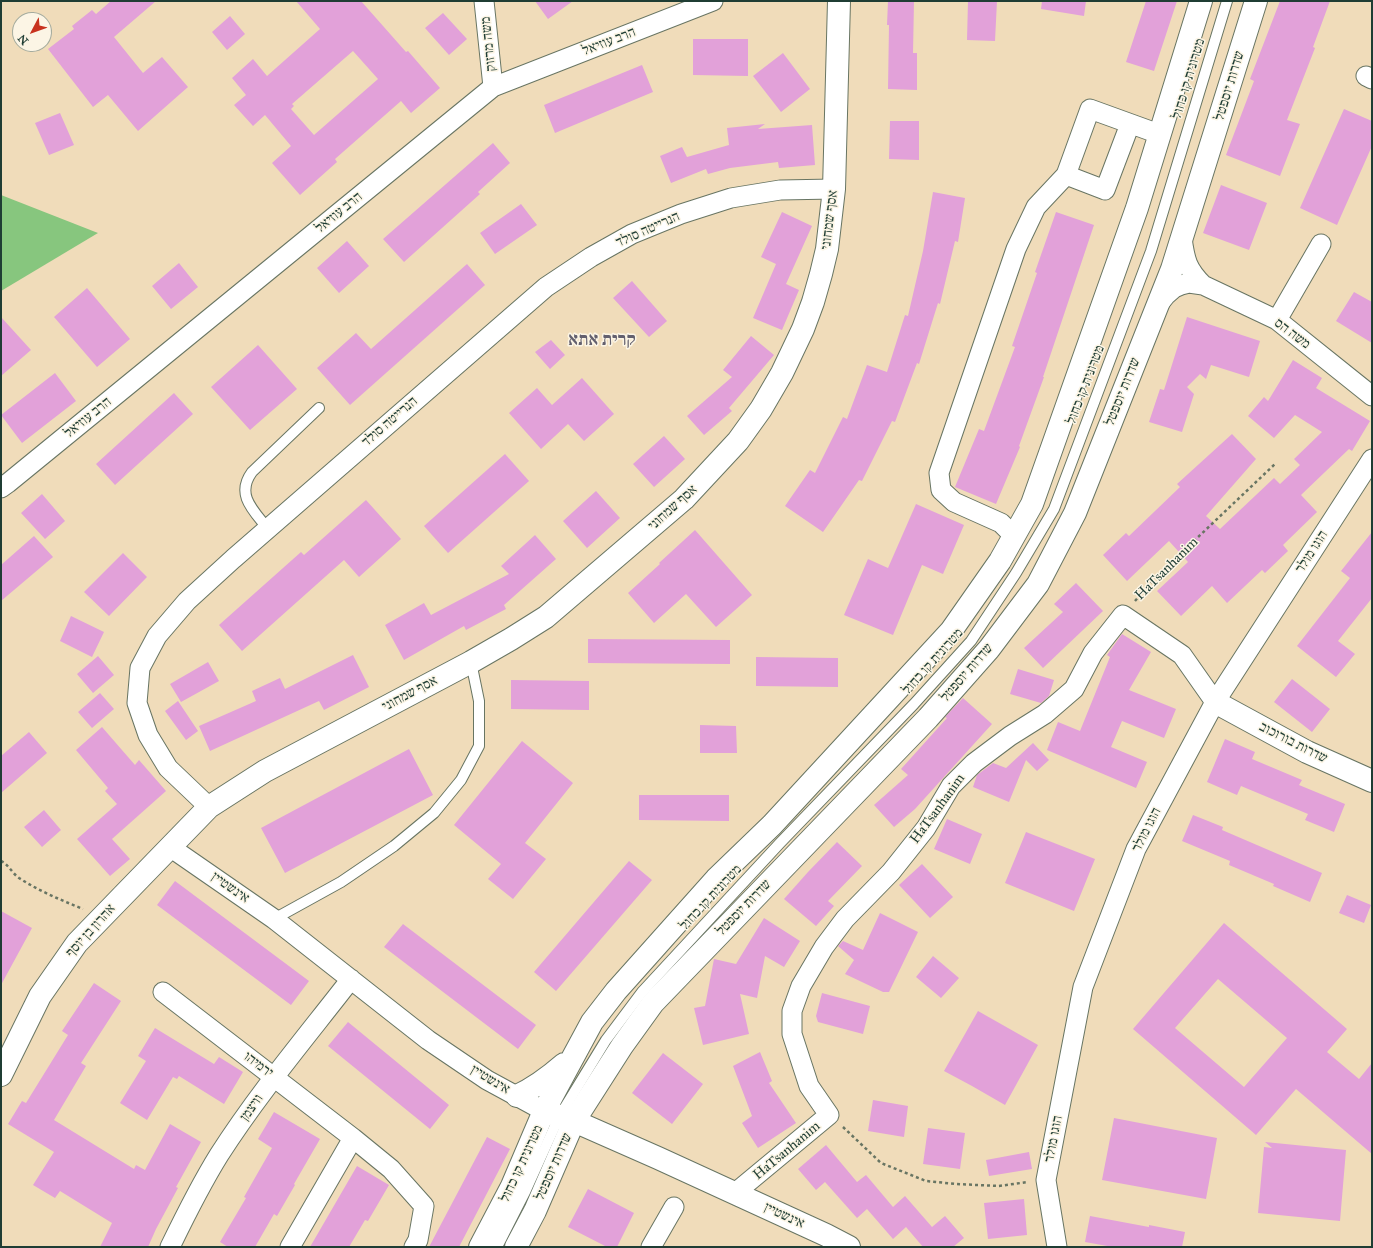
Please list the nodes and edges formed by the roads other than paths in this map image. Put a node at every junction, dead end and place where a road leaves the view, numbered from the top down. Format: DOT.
graph roads {
  1 [pos="484,1"];
  2 [pos="713,1"];
  3 [pos="839,1"];
  4 [pos="1201,1"];
  5 [pos="1227,1"];
  6 [pos="1256,1"];
  7 [pos="494,87"];
  8 [pos="1130,124"];
  9 [pos="1159,134"];
  10 [pos="1066,175"];
  11 [pos="834,189"];
  12 [pos="1182,238"];
  13 [pos="1321,244"];
  14 [pos="1204,285"];
  15 [pos="1158,304"];
  16 [pos="1277,320"];
  17 [pos="1372,396"];
  18 [pos="319,408"];
  19 [pos="1372,459"];
  20 [pos="1,488"];
  21 [pos="268,529"];
  22 [pos="1014,536"];
  23 [pos="471,662"];
  24 [pos="1215,702"];
  25 [pos="1372,781"];
  26 [pos="208,807"];
  27 [pos="170,847"];
  28 [pos="274,919"];
  29 [pos="351,979"];
  30 [pos="163,992"];
  31 [pos="572,1057"];
  32 [pos="1,1075"];
  33 [pos="274,1077"];
  34 [pos="517,1096"];
  35 [pos="559,1116"];
  36 [pos="353,1138"];
  37 [pos="735,1193"];
  38 [pos="674,1207"];
  39 [pos="170,1247"];
  40 [pos="290,1247"];
  41 [pos="414,1247"];
  42 [pos="480,1247"];
  43 [pos="497,1247"];
  44 [pos="516,1247"];
  45 [pos="651,1247"];
  46 [pos="849,1247"];
  47 [pos="1057,1247"];
  1 -- 7 [label="street, משה מרזוק"];
  2 -- 7 [label="street, הרב עוזיאל"];
  3 -- 11 [label="street, אסף שמחוני"];
  4 -- 9 [label="street, שדרות יוספטל"];
  5 -- 35 [label="lane, מטרונית קו כחול"];
  6 -- 12 [label="street, שדרות יוספטל"];
  7 -- 20 [label="street, הרב עוזיאל"];
  8 -- 9 [label="street"];
  8 -- 10 [label="street"];
  8 -- 10 [label="street"];
  9 -- 22 [label="street, שדרות יוספטל"];
  10 -- 22 [label="street"];
  11 -- 21 [label="street, הנרייטה סולד"];
  11 -- 23 [label="street, אסף שמחוני"];
  12 -- 14 [label="street, משה הס"];
  12 -- 15 [label="street, שדרות יוספטל"];
  13 -- 16 [label="street"];
  14 -- 15 [label="street, משה הס"];
  14 -- 16 [label="street, משה הס"];
  15 -- 35 [label="street, שדרות יוספטל"];
  16 -- 17 [label="street, משה הס"];
  18 -- 21 [label="lane"];
  19 -- 24 [label="street, הוגו מולר"];
  21 -- 26 [label="street, הנרייטה סולד"];
  22 -- 31 [label="street, שדרות יוספטל"];
  23 -- 26 [label="street, אסף שמחוני"];
  23 -- 28 [label="lane"];
  24 -- 25 [label="street, שדרות בורוכוב"];
  24 -- 37 [label="street, HaTsanhanim"];
  24 -- 47 [label="street, הוגו מולר"];
  26 -- 27 [label="street, אהרון בן יוסף"];
  27 -- 28 [label="street, אינשטיין"];
  27 -- 32 [label="street, אהרון בן יוסף"];
  28 -- 29 [label="street, אינשטיין"];
  29 -- 33 [label="street, וויצמן"];
  29 -- 34 [label="street, אינשטיין"];
  30 -- 33 [label="street, ירמיהו"];
  31 -- 34 [label="street"];
  31 -- 35 [label="street, שדרות יוספטל"];
  33 -- 36 [label="street, ירמיהו"];
  33 -- 39 [label="street, וויצמן"];
  34 -- 35 [label="street, אינשטיין"];
  35 -- 37 [label="street, אינשטיין"];
  35 -- 42 [label="street, שדרות יוספטל"];
  35 -- 43 [label="lane, מטרונית קו כחול"];
  35 -- 44 [label="street, שדרות יוספטל"];
  36 -- 40 [label="street"];
  36 -- 41 [label="street, ירמיהו"];
  37 -- 46 [label="street, אינשטיין"];
  38 -- 45 [label="street"];
}
